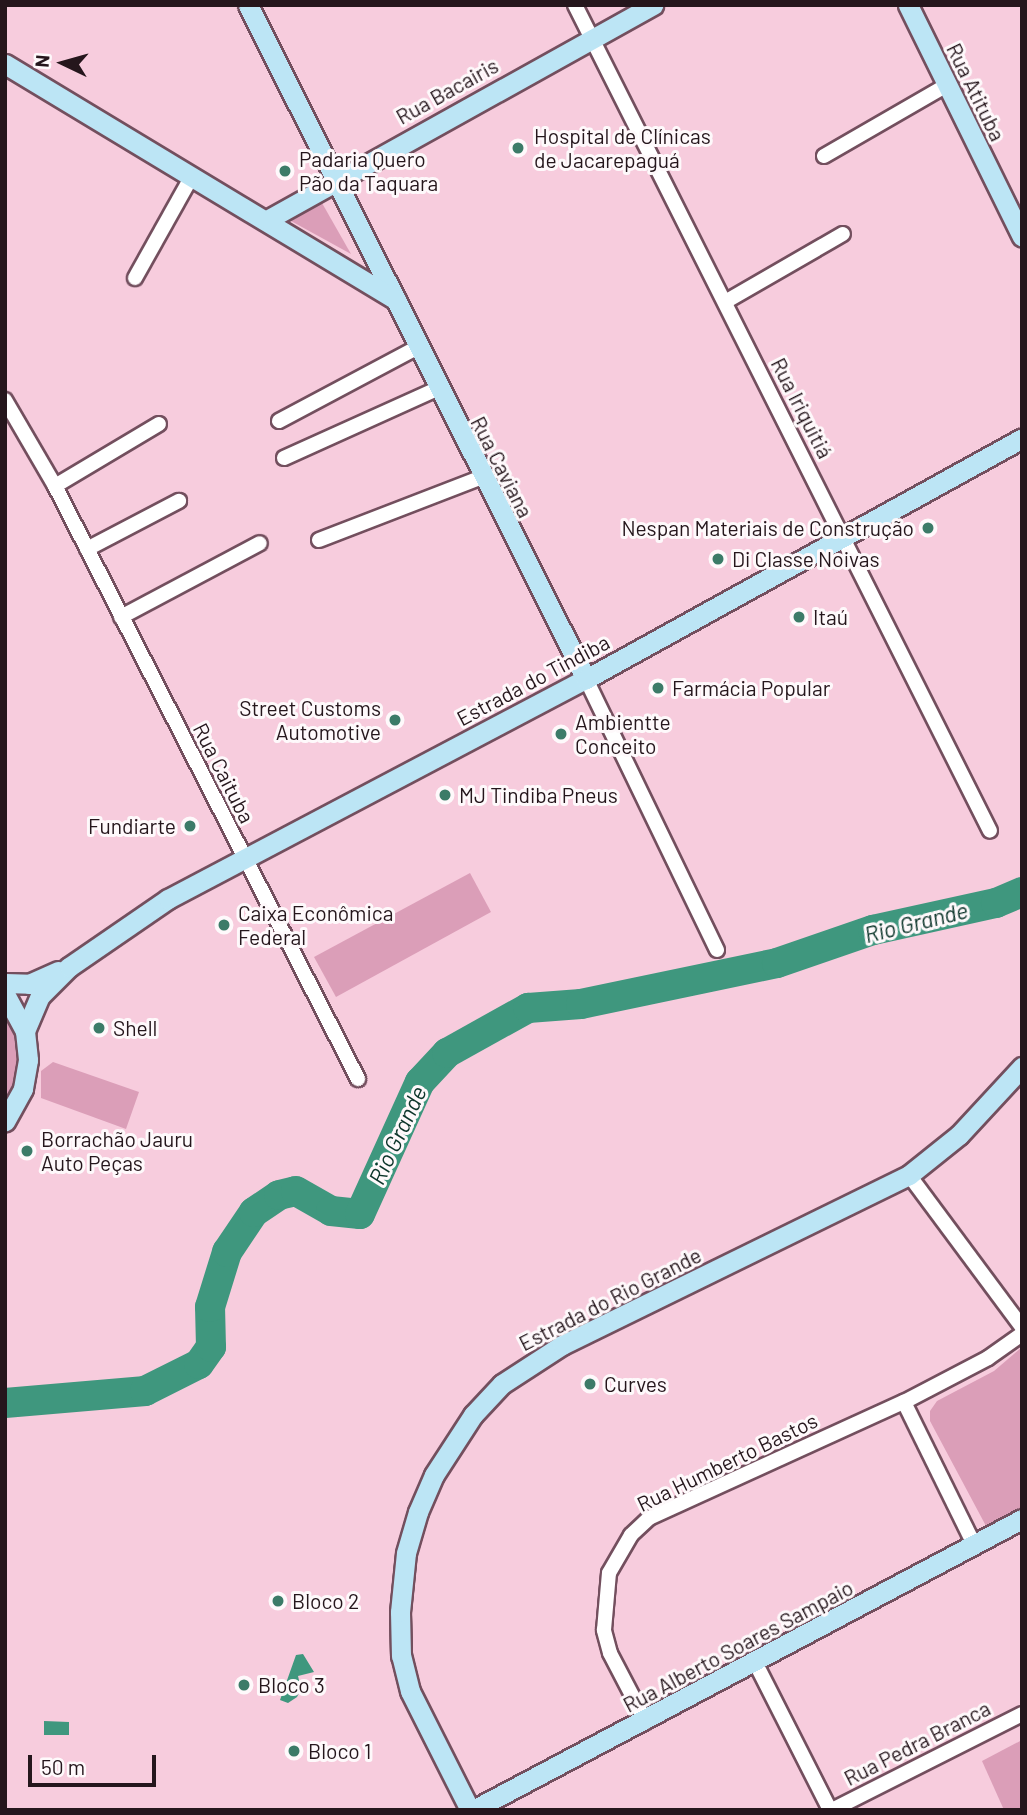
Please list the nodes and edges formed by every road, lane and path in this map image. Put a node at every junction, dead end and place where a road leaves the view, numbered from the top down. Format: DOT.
graph roads {
  1 [pos="248,5"];
  2 [pos="575,5"];
  3 [pos="653,5"];
  4 [pos="908,5"];
  5 [pos="592,37"];
  6 [pos="5,64"];
  7 [pos="947,85"];
  8 [pos="824,156"];
  9 [pos="192,176"];
  10 [pos="335,179"];
  11 [pos="267,220"];
  12 [pos="844,234"];
  13 [pos="1022,237"];
  14 [pos="135,278"];
  15 [pos="397,301"];
  16 [pos="725,302"];
  17 [pos="418,347"];
  18 [pos="436,388"];
  19 [pos="5,400"];
  20 [pos="279,421"];
  21 [pos="159,424"];
  22 [pos="1022,438"];
  23 [pos="284,458"];
  24 [pos="482,477"];
  25 [pos="55,486"];
  26 [pos="179,501"];
  27 [pos="843,538"];
  28 [pos="319,540"];
  29 [pos="260,543"];
  30 [pos="87,549"];
  31 [pos="121,617"];
  32 [pos="586,679"];
  33 [pos="990,831"];
  34 [pos="243,859"];
  35 [pos="717,950"];
  36 [pos="69,967"];
  37 [pos="5,983"];
  38 [pos="5,994"];
  39 [pos="25,1031"];
  40 [pos="1022,1067"];
  41 [pos="358,1079"];
  42 [pos="5,1121"];
  43 [pos="909,1175"];
  44 [pos="1022,1327"];
  45 [pos="1022,1334"];
  46 [pos="904,1402"];
  47 [pos="1022,1519"];
  48 [pos="974,1544"];
  49 [pos="756,1664"];
  50 [pos="1022,1714"];
  51 [pos="646,1722"];
  52 [pos="472,1810"];
  53 [pos="831,1810"];
  1 -- 10 [label="street, Rua Caviana"];
  2 -- 5 [label="street, Rua Iriquitiá"];
  3 -- 5 [label="street, Rua Bacairis"];
  4 -- 7 [label="street, Rua Atituba"];
  5 -- 10 [label="street, Rua Bacairis"];
  5 -- 16 [label="street, Rua Iriquitiá"];
  6 -- 9 [label="street"];
  7 -- 8 [label="street"];
  7 -- 13 [label="street, Rua Atituba"];
  9 -- 11 [label="street"];
  9 -- 14 [label="street"];
  10 -- 11 [label="street, Rua Bacairis"];
  10 -- 15 [label="street, Rua Caviana"];
  11 -- 15 [label="street"];
  12 -- 16 [label="street"];
  15 -- 17 [label="street, Rua Caviana"];
  16 -- 27 [label="street, Rua Iriquitiá"];
  17 -- 18 [label="street, Rua Caviana"];
  17 -- 20 [label="street"];
  18 -- 23 [label="street"];
  18 -- 24 [label="street, Rua Caviana"];
  19 -- 25 [label="street, Rua Caituba"];
  21 -- 25 [label="street"];
  22 -- 27 [label="street, Estrada do Tindiba"];
  24 -- 28 [label="street"];
  24 -- 32 [label="street, Rua Caviana"];
  25 -- 30 [label="street, Rua Caituba"];
  26 -- 30 [label="street"];
  27 -- 32 [label="street, Estrada do Tindiba"];
  27 -- 33 [label="street, Rua Iriquitiá"];
  29 -- 31 [label="street"];
  30 -- 31 [label="street, Rua Caituba"];
  31 -- 34 [label="street, Rua Caituba"];
  32 -- 34 [label="street, Estrada do Tindiba"];
  32 -- 35 [label="street, Rua Caviana"];
  34 -- 36 [label="street, Estrada do Tindiba"];
  34 -- 41 [label="street, Rua Caituba"];
  36 -- 37 [label="street, Estrada do Tindiba"];
  36 -- 39 [label="street, Estrada do Tindiba"];
  38 -- 39 [label="street"];
  39 -- 42 [label="street"];
  40 -- 43 [label="street, Estrada do Rio Grande"];
  43 -- 44 [label="street"];
  43 -- 52 [label="street, Estrada do Rio Grande"];
  45 -- 46 [label="street, Rua Humberto Bastos"];
  46 -- 48 [label="street"];
  46 -- 51 [label="street, Rua Humberto Bastos"];
  47 -- 48 [label="street, Rua Alberto Soares Sampaio"];
  48 -- 49 [label="street, Rua Alberto Soares Sampaio"];
  49 -- 51 [label="street, Rua Alberto Soares Sampaio"];
  49 -- 53 [label="street"];
  50 -- 53 [label="street, Rua Pedra Branca"];
  51 -- 52 [label="street, Rua Alberto Soares Sampaio"];
}
